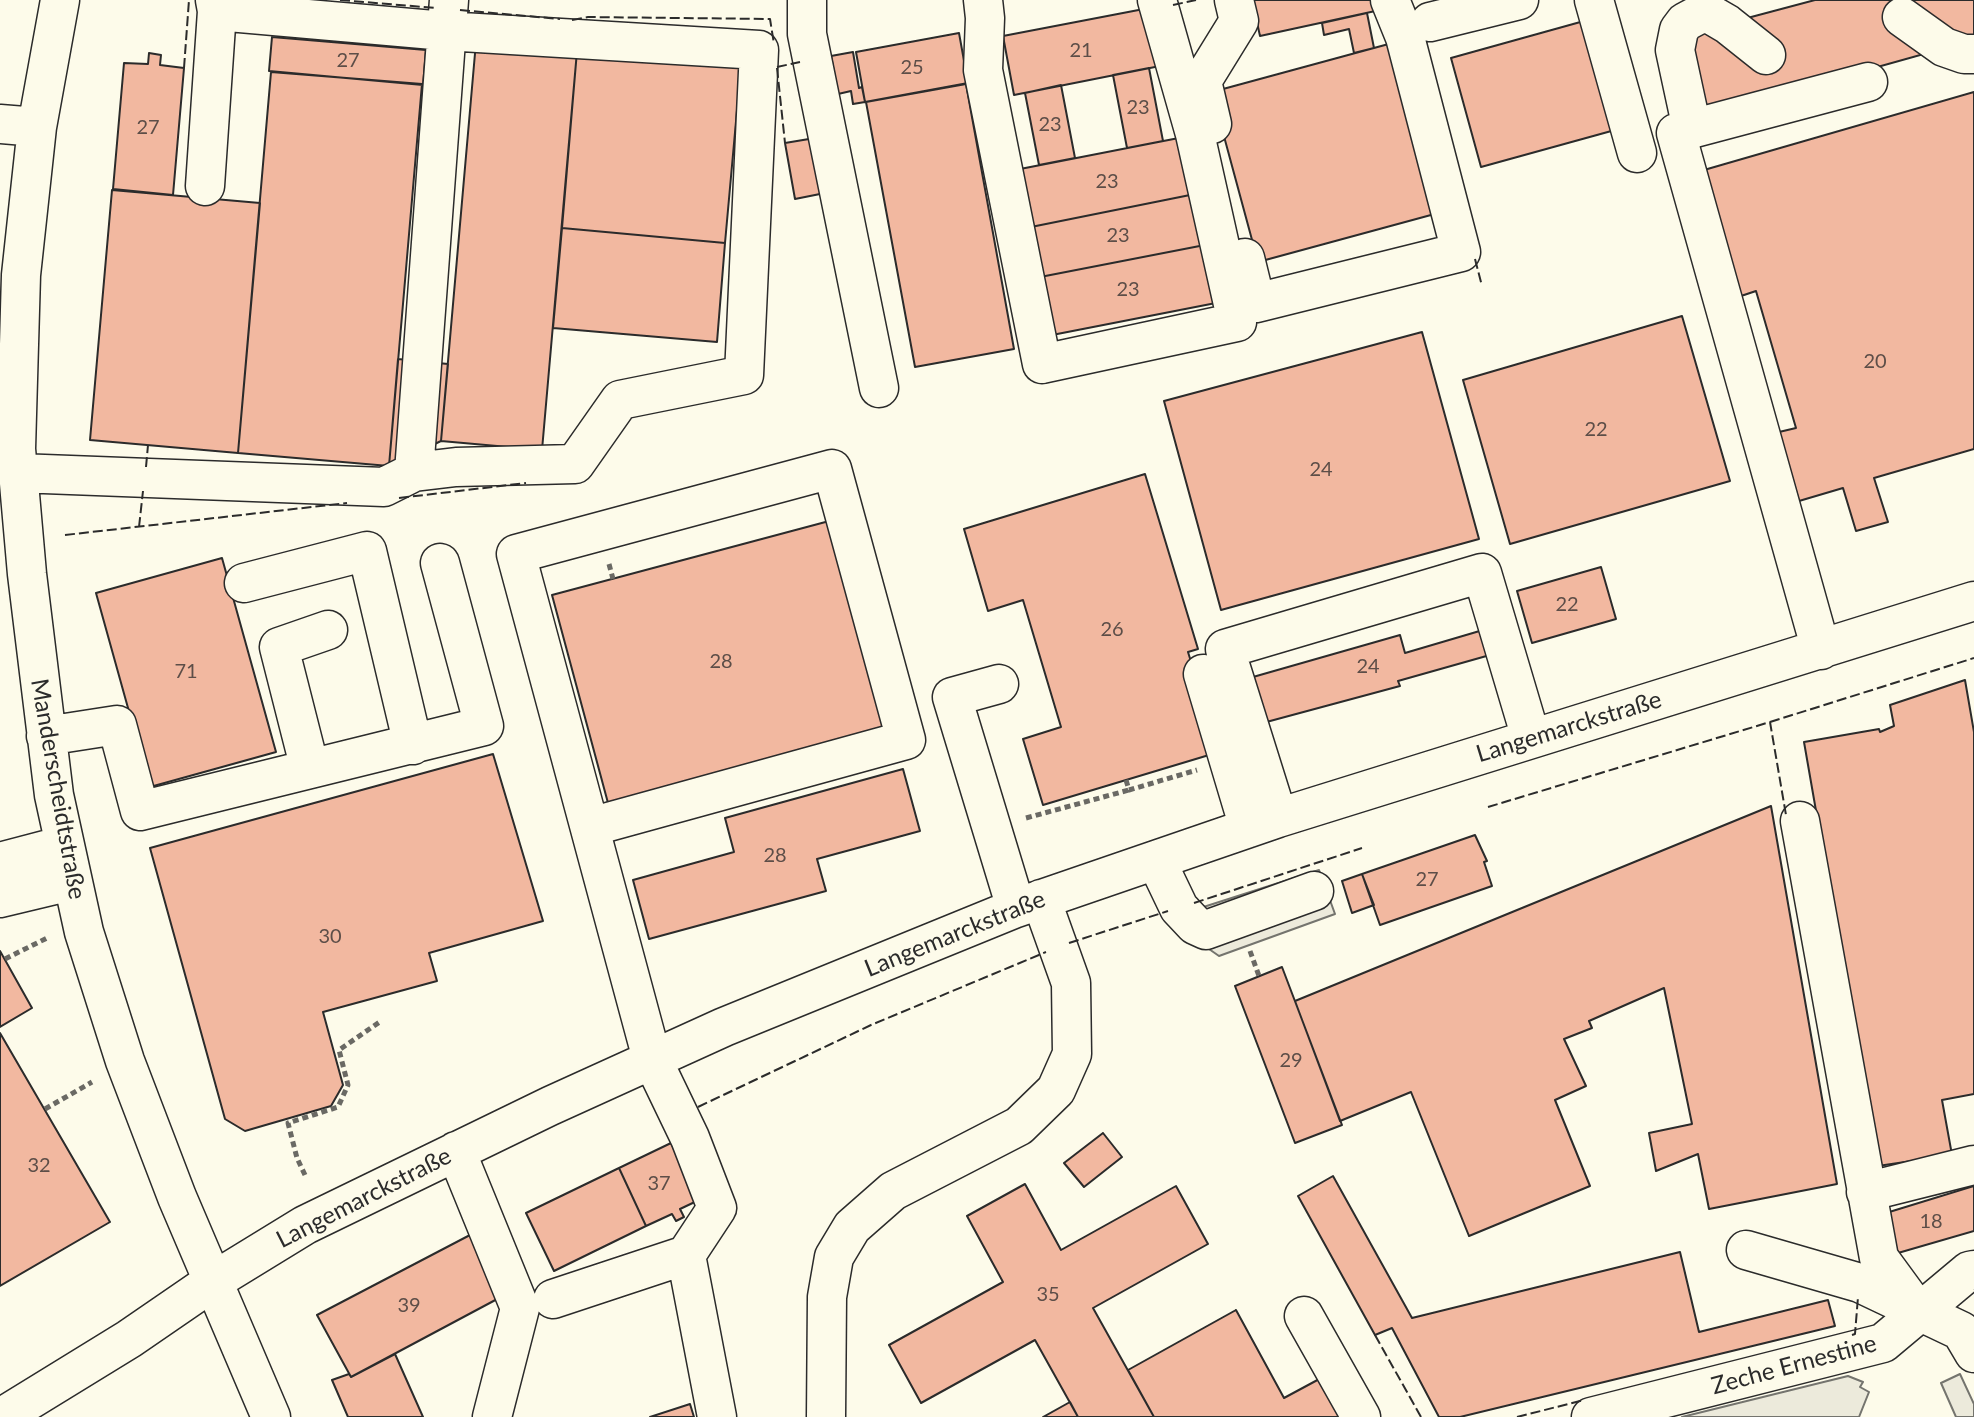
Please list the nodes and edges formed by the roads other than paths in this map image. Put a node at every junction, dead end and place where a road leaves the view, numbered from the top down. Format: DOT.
graph roads {
  1 [pos="60,0"];
  2 [pos="807,0"];
  3 [pos="983,0"];
  4 [pos="1157,0"];
  5 [pos="1234,0"];
  6 [pos="1390,0"];
  7 [pos="1519,0"];
  8 [pos="1594,0"];
  9 [pos="216,6"];
  10 [pos="447,16"];
  11 [pos="1902,17"];
  12 [pos="1430,22"];
  13 [pos="1959,50"];
  14 [pos="1766,55"];
  15 [pos="1868,82"];
  16 [pos="1690,117"];
  17 [pos="0,124"];
  18 [pos="37,127"];
  19 [pos="1637,153"];
  20 [pos="205,186"];
  21 [pos="879,388"];
  22 [pos="414,472"];
  23 [pos="18,473"];
  24 [pos="440,563"];
  25 [pos="14,577"];
  26 [pos="244,583"];
  27 [pos="1974,601"];
  28 [pos="328,630"];
  29 [pos="1821,650"];
  30 [pos="1203,674"];
  31 [pos="999,684"];
  32 [pos="46,736"];
  33 [pos="1531,738"];
  34 [pos="413,745"];
  35 [pos="310,769"];
  36 [pos="1800,821"];
  37 [pos="1263,823"];
  38 [pos="590,827"];
  39 [pos="1156,860"];
  40 [pos="0,862"];
  41 [pos="68,863"];
  42 [pos="1314,891"];
  43 [pos="0,898"];
  44 [pos="1028,904"];
  45 [pos="652,1059"];
  46 [pos="456,1151"];
  47 [pos="1974,1165"];
  48 [pos="1866,1192"];
  49 [pos="1746,1250"];
  50 [pos="686,1255"];
  51 [pos="1974,1270"];
  52 [pos="212,1282"];
  53 [pos="553,1299"];
  54 [pos="1920,1314"];
  55 [pos="1304,1316"];
  56 [pos="1974,1353"];
  57 [pos="2,1417"];
  58 [pos="271,1417"];
  59 [pos="492,1417"];
  60 [pos="717,1417"];
  61 [pos="826,1417"];
  62 [pos="1361,1417"];
  63 [pos="1591,1417"];
  1 -- 18 [label="street, Manderscheidtstraße"];
  2 -- 21 [label="street"];
  3 -- 4 [label="street"];
  5 -- 6 [label="street"];
  7 -- 12 [label="street"];
  8 -- 19 [label="street"];
  9 -- 10 [label="street"];
  9 -- 20 [label="street"];
  10 -- 22 [label="street"];
  10 -- 22 [label="street"];
  11 -- 13 [label="street"];
  14 -- 16 [label="street"];
  15 -- 16 [label="street"];
  16 -- 29 [label="street"];
  17 -- 18 [label="street"];
  18 -- 23 [label="street, Manderscheidtstraße"];
  22 -- 23 [label="street"];
  23 -- 25 [label="street, Manderscheidtstraße"];
  24 -- 34 [label="street"];
  25 -- 32 [label="street, Manderscheidtstraße"];
  26 -- 34 [label="street"];
  27 -- 29 [label="street, Langemarckstraße"];
  28 -- 35 [label="street"];
  29 -- 33 [label="street, Langemarckstraße"];
  30 -- 37 [label="street"];
  31 -- 44 [label="street"];
  32 -- 35 [label="street"];
  32 -- 41 [label="street, Manderscheidtstraße"];
  33 -- 37 [label="street, Langemarckstraße"];
  33 -- 37 [label="street"];
  34 -- 35 [label="street"];
  36 -- 48 [label="street"];
  37 -- 39 [label="street, Langemarckstraße"];
  38 -- 38 [label="street"];
  38 -- 45 [label="street"];
  39 -- 42 [label="street"];
  39 -- 44 [label="street, Langemarckstraße"];
  40 -- 41 [label="street"];
  41 -- 43 [label="street"];
  41 -- 52 [label="street, Manderscheidtstraße"];
  44 -- 45 [label="street, Langemarckstraße"];
  44 -- 61 [label="street"];
  45 -- 46 [label="street, Langemarckstraße"];
  45 -- 50 [label="street"];
  46 -- 52 [label="street, Langemarckstraße"];
  46 -- 59 [label="street"];
  47 -- 48 [label="street"];
  48 -- 54 [label="street"];
  49 -- 54 [label="street"];
  50 -- 53 [label="street"];
  50 -- 60 [label="street"];
  51 -- 54 [label="street, Zeche Ernestine"];
  52 -- 57 [label="street, Langemarckstraße"];
  52 -- 58 [label="street, Manderscheidtstraße"];
  54 -- 56 [label="street"];
  54 -- 63 [label="street, Zeche Ernestine"];
  55 -- 62 [label="street"];
}
